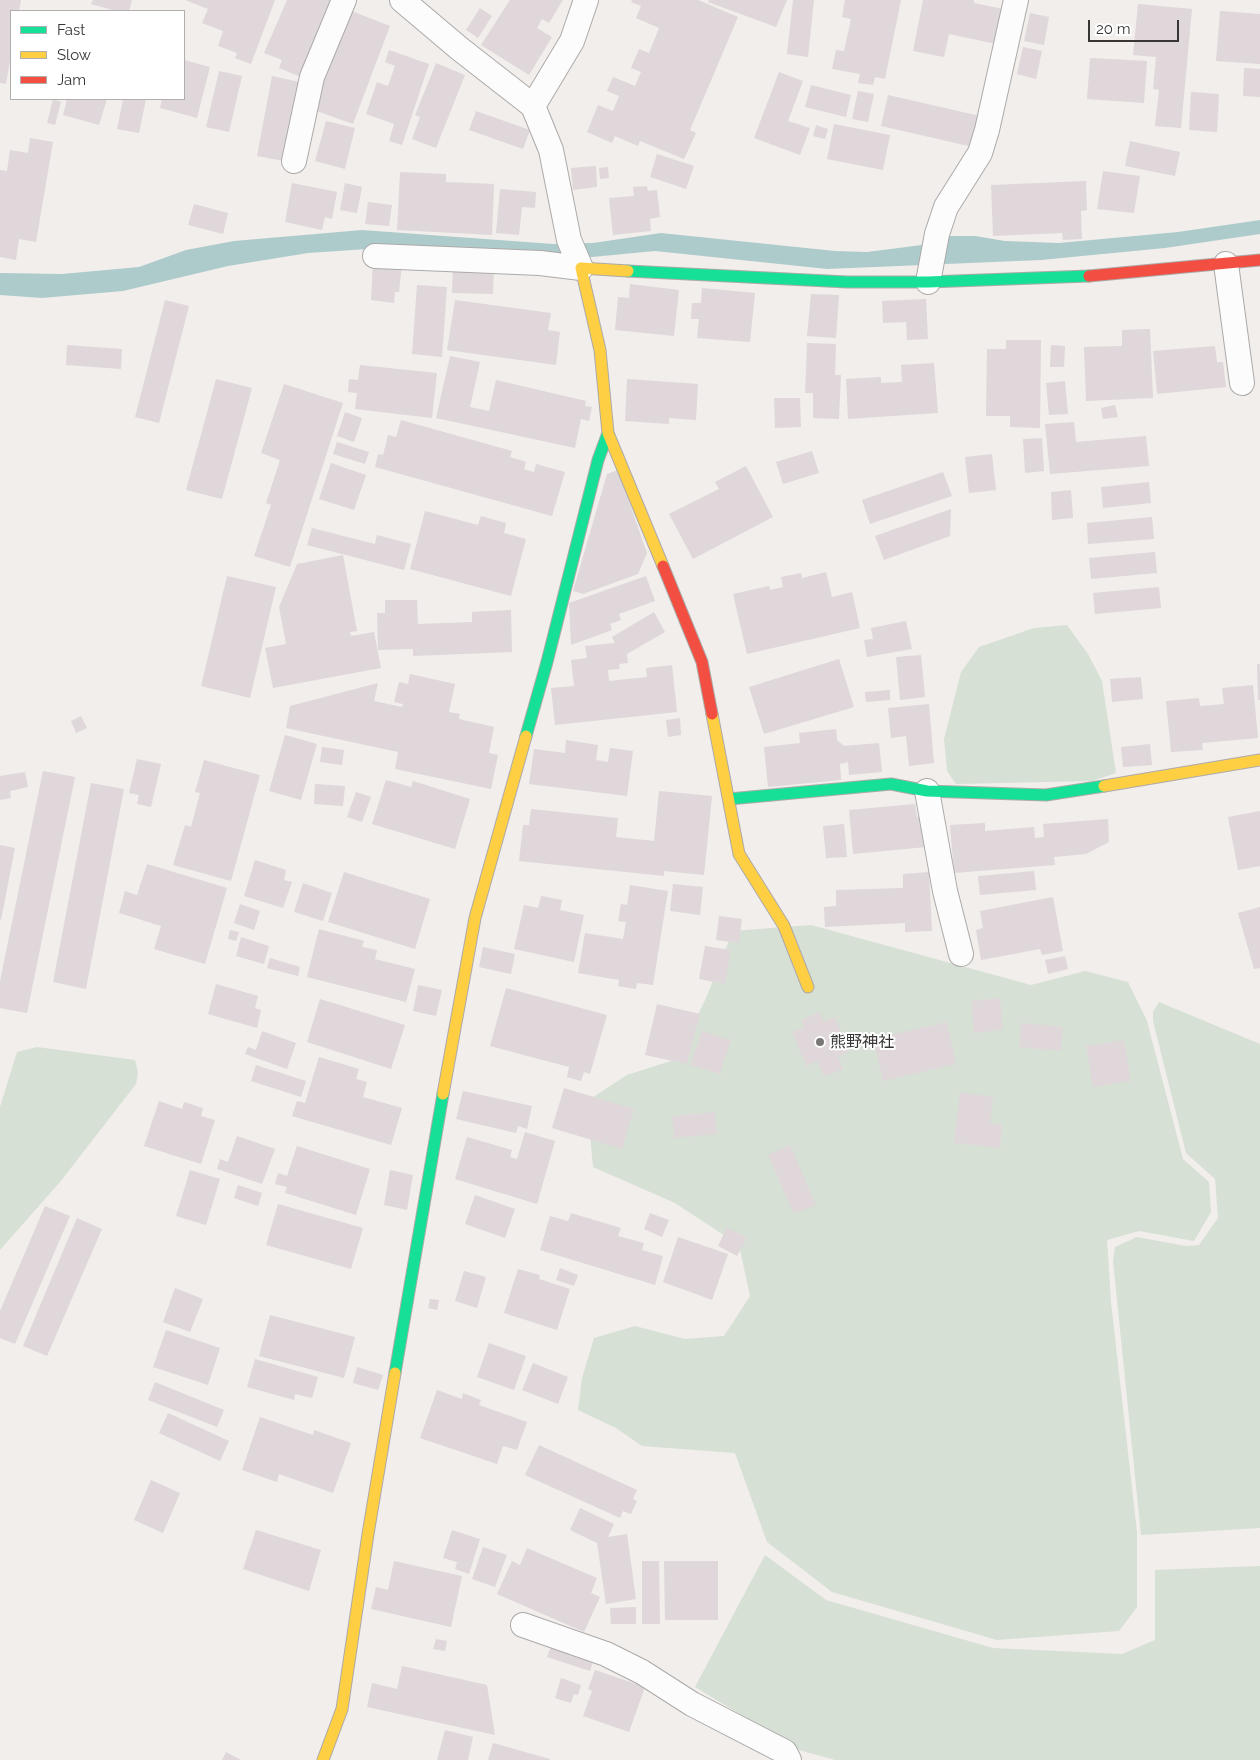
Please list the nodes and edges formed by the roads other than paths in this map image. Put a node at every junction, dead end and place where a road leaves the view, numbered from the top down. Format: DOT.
graph roads {
  1 [pos="344,0"];
  2 [pos="402,0"];
  3 [pos="586,0"];
  4 [pos="1016,0"];
  5 [pos="533,106"];
  6 [pos="294,161"];
  7 [pos="375,256"];
  8 [pos="1260,260"];
  9 [pos="1226,264"];
  10 [pos="581,268"];
  11 [pos="928,282"];
  12 [pos="1242,383"];
  13 [pos="608,433"];
  14 [pos="1260,760"];
  15 [pos="927,791"];
  16 [pos="729,798"];
  17 [pos="961,954"];
  18 [pos="808,986"];
  19 [pos="522,1625"];
  20 [pos="323,1760"];
  21 [pos="789,1760"];
  1 -- 6 [label="street"];
  2 -- 5 [label="street"];
  3 -- 5 [label="street"];
  4 -- 11 [label="street"];
  5 -- 10 [label="street"];
  7 -- 10 [label="street"];
  8 -- 9 [label="street"];
  9 -- 11 [label="street"];
  9 -- 12 [label="street"];
  10 -- 11 [label="street"];
  10 -- 13 [label="street"];
  13 -- 16 [label="street"];
  13 -- 20 [label="street"];
  14 -- 15 [label="street"];
  15 -- 16 [label="street"];
  15 -- 17 [label="street"];
  16 -- 18 [label="street"];
  19 -- 21 [label="street"];
}
